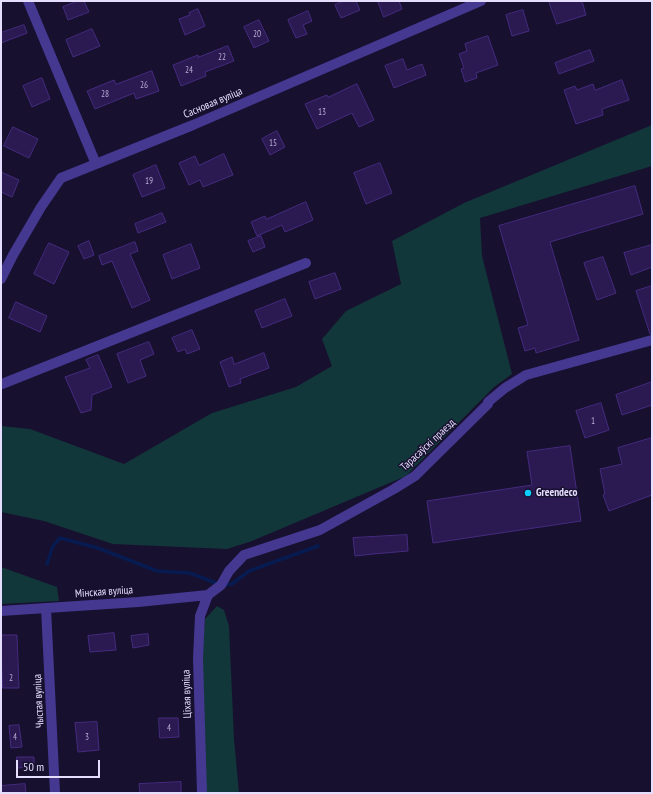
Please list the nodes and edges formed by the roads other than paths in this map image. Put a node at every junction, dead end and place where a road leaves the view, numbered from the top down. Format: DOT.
graph roads {
  1 [pos="28,1"];
  2 [pos="482,1"];
  3 [pos="96,164"];
  4 [pos="306,263"];
  5 [pos="1,279"];
  6 [pos="652,340"];
  7 [pos="1,384"];
  8 [pos="208,595"];
  9 [pos="46,608"];
  10 [pos="1,611"];
  11 [pos="55,793"];
  12 [pos="202,793"];
  1 -- 3 [label="street"];
  2 -- 3 [label="street, Сасновая вуліца"];
  3 -- 5 [label="street, Сасновая вуліца"];
  4 -- 7 [label="street"];
  6 -- 8 [label="street, Тарасаўскі праезд"];
  8 -- 9 [label="street, Мінская вуліца"];
  8 -- 12 [label="street, Ціхая вуліца"];
  9 -- 10 [label="street, Мінская вуліца"];
  9 -- 11 [label="street, Чыстая вуліца"];
}
